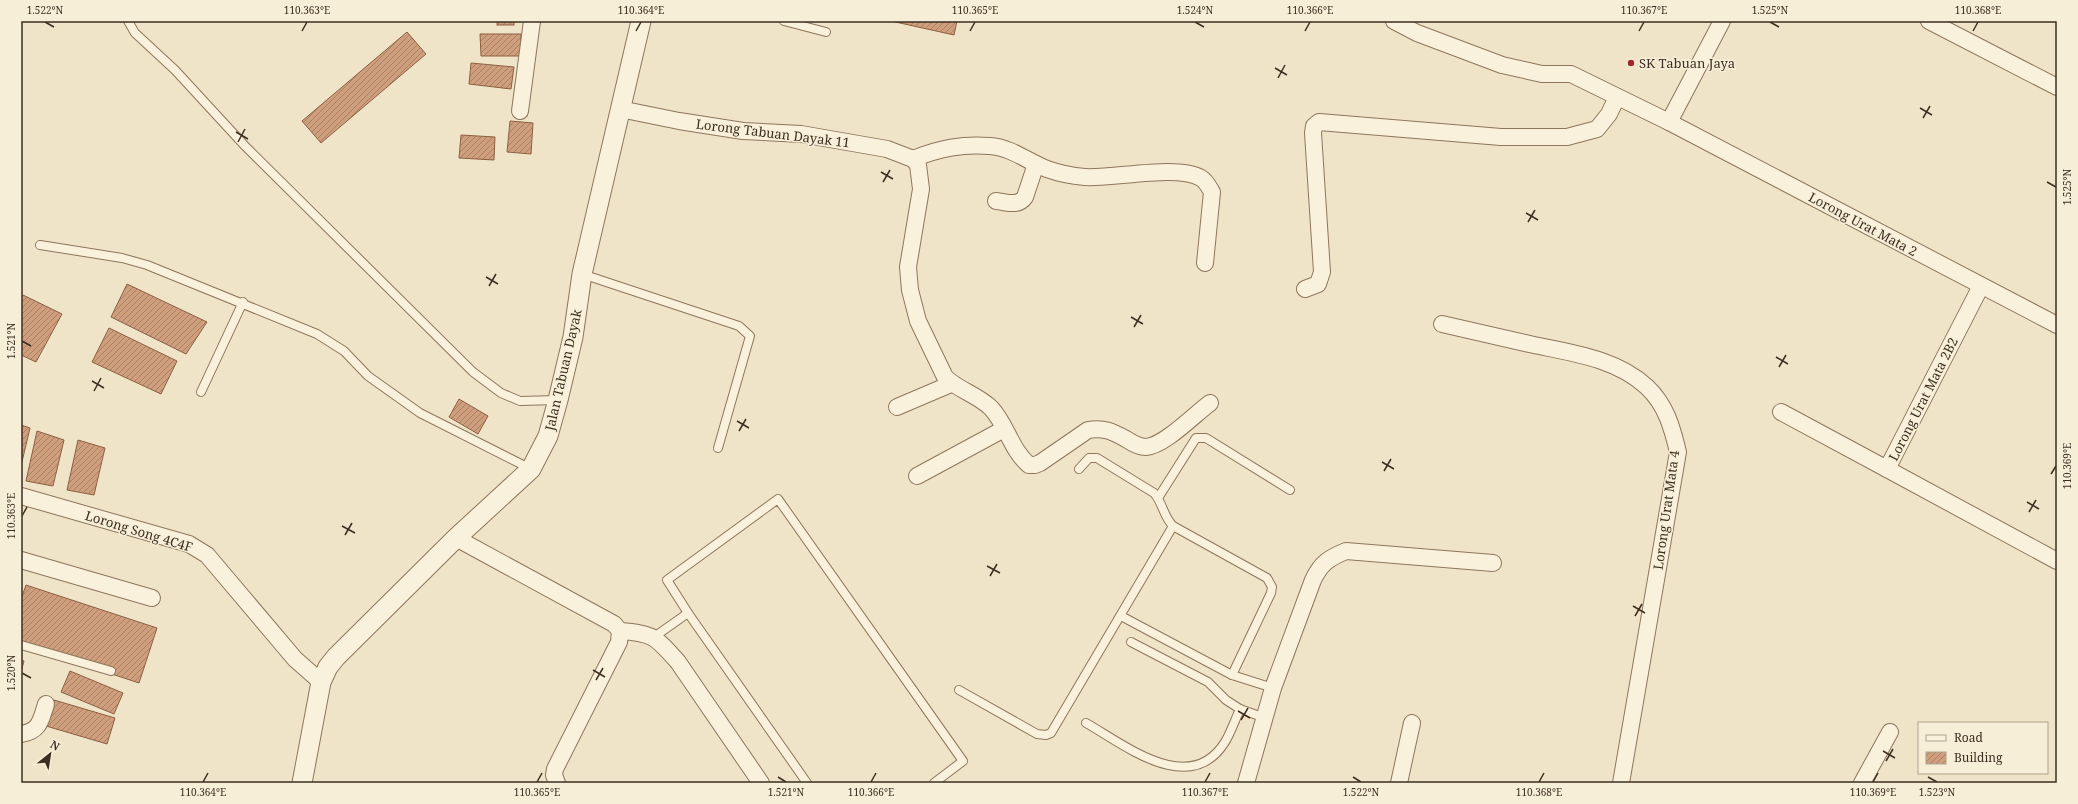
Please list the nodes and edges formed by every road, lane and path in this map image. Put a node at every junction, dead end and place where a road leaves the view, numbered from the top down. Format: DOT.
graph roads {
  1 [pos="128,21"];
  2 [pos="532,21"];
  3 [pos="641,21"];
  4 [pos="784,21"];
  5 [pos="1394,21"];
  6 [pos="1722,21"];
  7 [pos="1929,21"];
  8 [pos="826,32"];
  9 [pos="2057,87"];
  10 [pos="1617,97"];
  11 [pos="620,109"];
  12 [pos="520,110"];
  13 [pos="1669,122"];
  14 [pos="913,159"];
  15 [pos="1036,164"];
  16 [pos="996,201"];
  17 [pos="40,245"];
  18 [pos="1205,263"];
  19 [pos="582,274"];
  20 [pos="1981,286"];
  21 [pos="1306,289"];
  22 [pos="243,302"];
  23 [pos="1442,324"];
  24 [pos="2057,325"];
  25 [pos="951,384"];
  26 [pos="201,392"];
  27 [pos="558,400"];
  28 [pos="1210,403"];
  29 [pos="897,407"];
  30 [pos="1781,412"];
  31 [pos="1004,429"];
  32 [pos="718,448"];
  33 [pos="531,469"];
  34 [pos="1079,469"];
  35 [pos="1888,469"];
  36 [pos="917,476"];
  37 [pos="1290,490"];
  38 [pos="21,496"];
  39 [pos="1158,498"];
  40 [pos="1173,526"];
  41 [pos="456,538"];
  42 [pos="21,560"];
  43 [pos="2057,561"];
  44 [pos="1493,563"];
  45 [pos="152,598"];
  46 [pos="688,614"];
  47 [pos="1121,616"];
  48 [pos="620,631"];
  49 [pos="654,637"];
  50 [pos="1131,642"];
  51 [pos="21,645"];
  52 [pos="111,671"];
  53 [pos="1232,675"];
  54 [pos="321,682"];
  55 [pos="1273,688"];
  56 [pos="959,690"];
  57 [pos="46,704"];
  58 [pos="1240,709"];
  59 [pos="1265,718"];
  60 [pos="1086,723"];
  61 [pos="1412,723"];
  62 [pos="1890,732"];
  63 [pos="21,734"];
  64 [pos="302,783"];
  65 [pos="557,783"];
  66 [pos="761,783"];
  67 [pos="806,783"];
  68 [pos="934,783"];
  69 [pos="1246,783"];
  70 [pos="1399,783"];
  71 [pos="1622,783"];
  72 [pos="1862,783"];
  1 -- 27 [label="lane"];
  2 -- 12 [label="street"];
  3 -- 11 [label="street, Jalan Tabuan Dayak"];
  4 -- 8 [label="lane"];
  5 -- 10 [label="street, Lorong Urat Mata 2"];
  6 -- 13 [label="street"];
  7 -- 9 [label="street"];
  10 -- 13 [label="street, Lorong Urat Mata 2"];
  10 -- 21 [label="street"];
  11 -- 14 [label="street, Lorong Tabuan Dayak 11"];
  11 -- 19 [label="street, Jalan Tabuan Dayak"];
  13 -- 20 [label="street, Lorong Urat Mata 2"];
  14 -- 15 [label="street"];
  14 -- 25 [label="street"];
  15 -- 16 [label="street"];
  15 -- 18 [label="street"];
  17 -- 22 [label="lane"];
  19 -- 27 [label="street, Jalan Tabuan Dayak"];
  19 -- 32 [label="lane"];
  20 -- 24 [label="street, Lorong Urat Mata 2"];
  20 -- 35 [label="street, Lorong Urat Mata 2B2"];
  22 -- 26 [label="lane"];
  22 -- 33 [label="lane"];
  23 -- 71 [label="street, Lorong Urat Mata 4"];
  25 -- 29 [label="street"];
  25 -- 31 [label="street"];
  27 -- 33 [label="street, Jalan Tabuan Dayak"];
  28 -- 31 [label="street"];
  30 -- 35 [label="street"];
  31 -- 36 [label="street"];
  33 -- 41 [label="street, Jalan Tabuan Dayak"];
  34 -- 39 [label="lane"];
  35 -- 43 [label="street, Lorong Urat Mata 2B2"];
  37 -- 39 [label="lane"];
  38 -- 54 [label="street, Lorong Song 4C4F"];
  39 -- 40 [label="lane"];
  40 -- 47 [label="lane"];
  40 -- 53 [label="lane"];
  41 -- 48 [label="street"];
  41 -- 54 [label="street, Jalan Tabuan Dayak"];
  42 -- 45 [label="street"];
  44 -- 55 [label="street"];
  46 -- 49 [label="lane"];
  46 -- 67 [label="lane"];
  46 -- 68 [label="lane"];
  47 -- 53 [label="lane"];
  47 -- 56 [label="lane"];
  48 -- 49 [label="street"];
  48 -- 65 [label="street"];
  49 -- 66 [label="street"];
  50 -- 58 [label="lane"];
  51 -- 52 [label="lane"];
  53 -- 55 [label="lane"];
  54 -- 64 [label="street, Jalan Tabuan Dayak"];
  55 -- 59 [label="street"];
  57 -- 63 [label="street"];
  58 -- 59 [label="lane"];
  58 -- 60 [label="lane"];
  59 -- 69 [label="street"];
  61 -- 70 [label="street"];
  62 -- 72 [label="street"];
}
